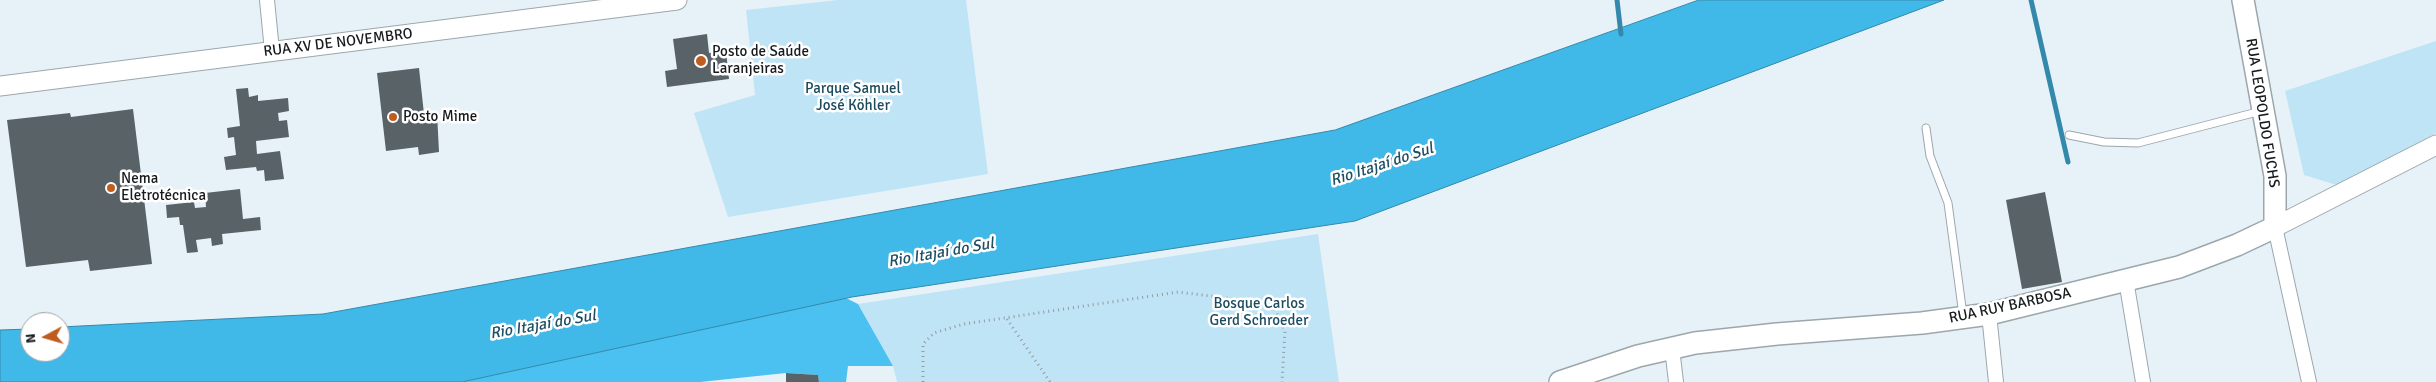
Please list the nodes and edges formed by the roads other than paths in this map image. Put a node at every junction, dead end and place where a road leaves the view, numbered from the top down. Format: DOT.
graph roads {
  1 [pos="267,0"];
  2 [pos="677,0"];
  3 [pos="2243,0"];
  4 [pos="594,5"];
  5 [pos="272,51"];
  6 [pos="0,86"];
  7 [pos="2264,110"];
  8 [pos="1926,128"];
  9 [pos="2069,135"];
  10 [pos="2436,145"];
  11 [pos="2275,227"];
  12 [pos="2126,280"];
  13 [pos="1989,314"];
  14 [pos="1963,318"];
  15 [pos="1672,348"];
  16 [pos="1562,382"];
  17 [pos="1676,382"];
  18 [pos="1996,382"];
  19 [pos="2143,382"];
  20 [pos="2309,382"];
  1 -- 5 [label="street"];
  2 -- 4 [label="main road, RUA XV DE NOVEMBRO"];
  3 -- 7 [label="main road, RUA LEOPOLDO FUCHS"];
  4 -- 5 [label="main road, RUA XV DE NOVEMBRO"];
  5 -- 6 [label="main road, RUA XV DE NOVEMBRO"];
  7 -- 9 [label="lane"];
  7 -- 11 [label="main road, RUA LEOPOLDO FUCHS"];
  8 -- 14 [label="lane"];
  10 -- 11 [label="main road, RUA RUY BARBOSA"];
  11 -- 12 [label="main road, RUA RUY BARBOSA"];
  11 -- 20 [label="street"];
  12 -- 13 [label="main road, RUA RUY BARBOSA"];
  12 -- 19 [label="street"];
  13 -- 14 [label="main road, RUA RUY BARBOSA"];
  13 -- 18 [label="street"];
  14 -- 15 [label="main road, RUA RUY BARBOSA"];
  15 -- 16 [label="main road, RUA RUY BARBOSA"];
  15 -- 17 [label="street"];
}
